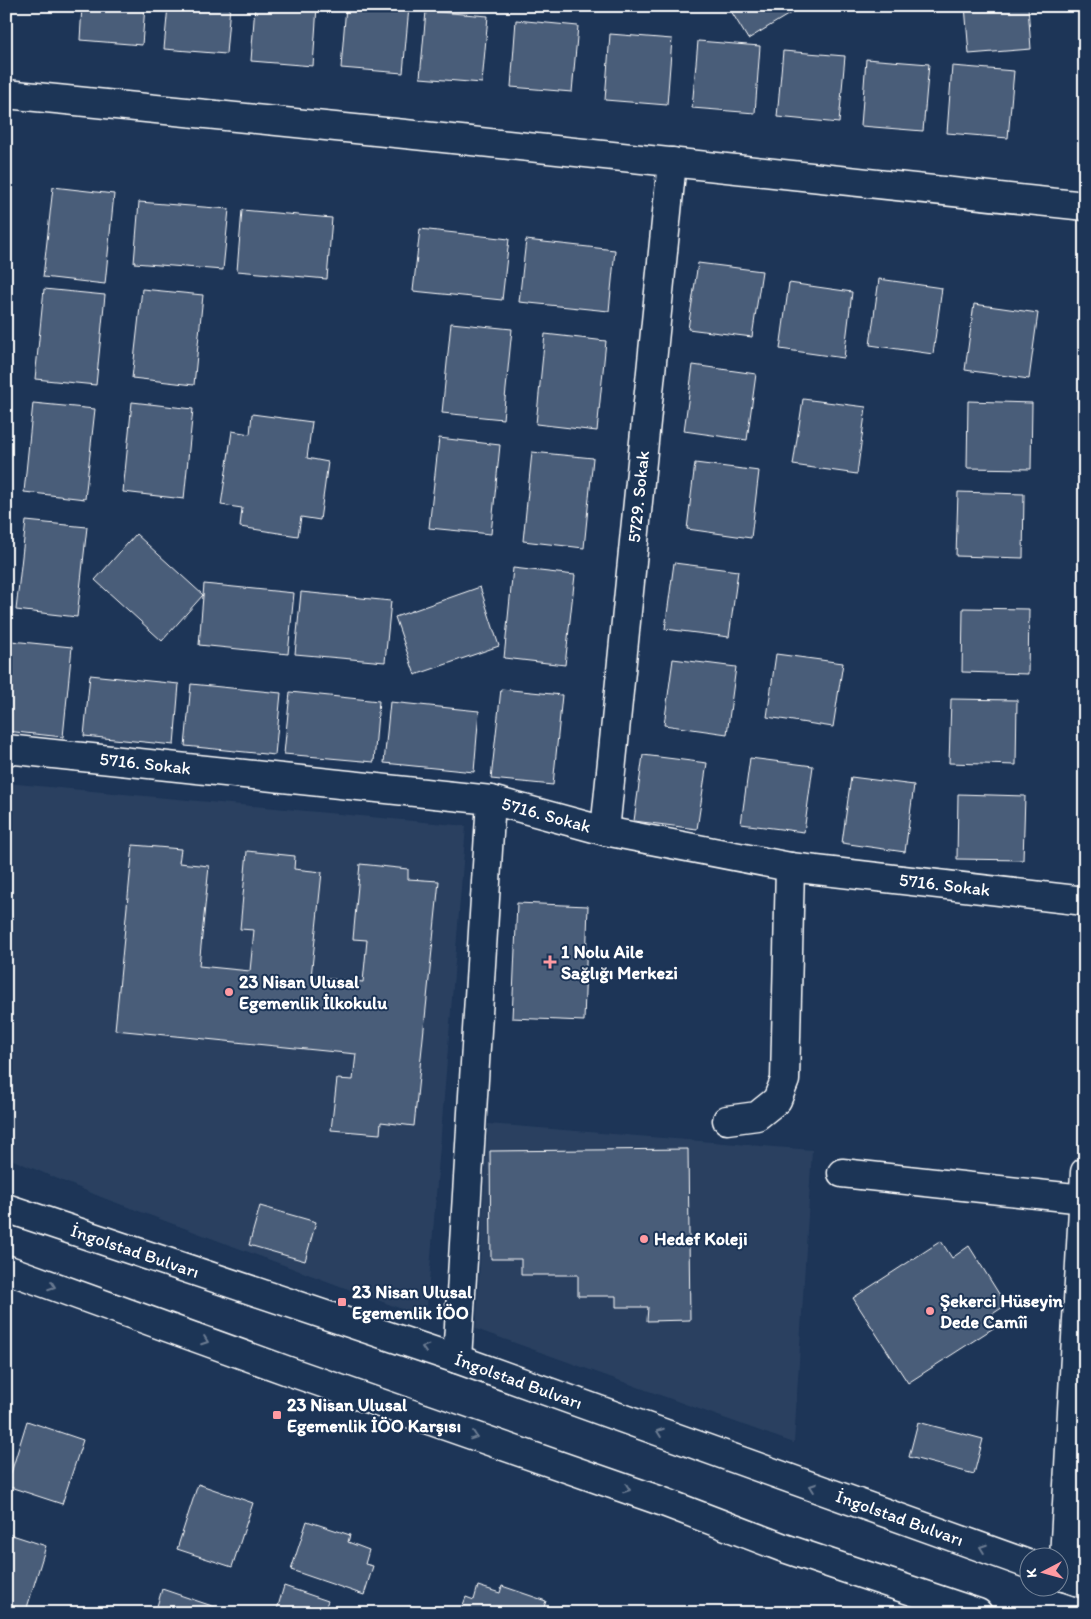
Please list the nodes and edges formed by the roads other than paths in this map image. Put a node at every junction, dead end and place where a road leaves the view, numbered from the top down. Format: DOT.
graph roads {
  1 [pos="6,94"];
  2 [pos="672,162"];
  3 [pos="1085,206"];
  4 [pos="6,749"];
  5 [pos="491,800"];
  6 [pos="605,831"];
  7 [pos="790,867"];
  8 [pos="1085,901"];
  9 [pos="727,1120"];
  10 [pos="842,1172"];
  11 [pos="1085,1172"];
  12 [pos="1084,1199"];
  13 [pos="6,1208"];
  14 [pos="6,1269"];
  15 [pos="457,1359"];
  16 [pos="1018,1560"];
  17 [pos="1069,1578"];
  18 [pos="978,1613"];
  1 -- 2 [label="street"];
  2 -- 3 [label="street"];
  2 -- 6 [label="street, 5729. Sokak"];
  4 -- 5 [label="street, 5716. Sokak"];
  5 -- 6 [label="street, 5716. Sokak"];
  5 -- 15 [label="street"];
  6 -- 7 [label="street, 5716. Sokak"];
  7 -- 8 [label="street, 5716. Sokak"];
  7 -- 9 [label="street"];
  10 -- 12 [label="street"];
  11 -- 12 [label="street"];
  12 -- 17 [label="street"];
  15 -- 13 [label="street, İngolstad Bulvarı, one-way"];
  14 -- 18 [label="street, one-way"];
  16 -- 15 [label="street, İngolstad Bulvarı, one-way"];
}
